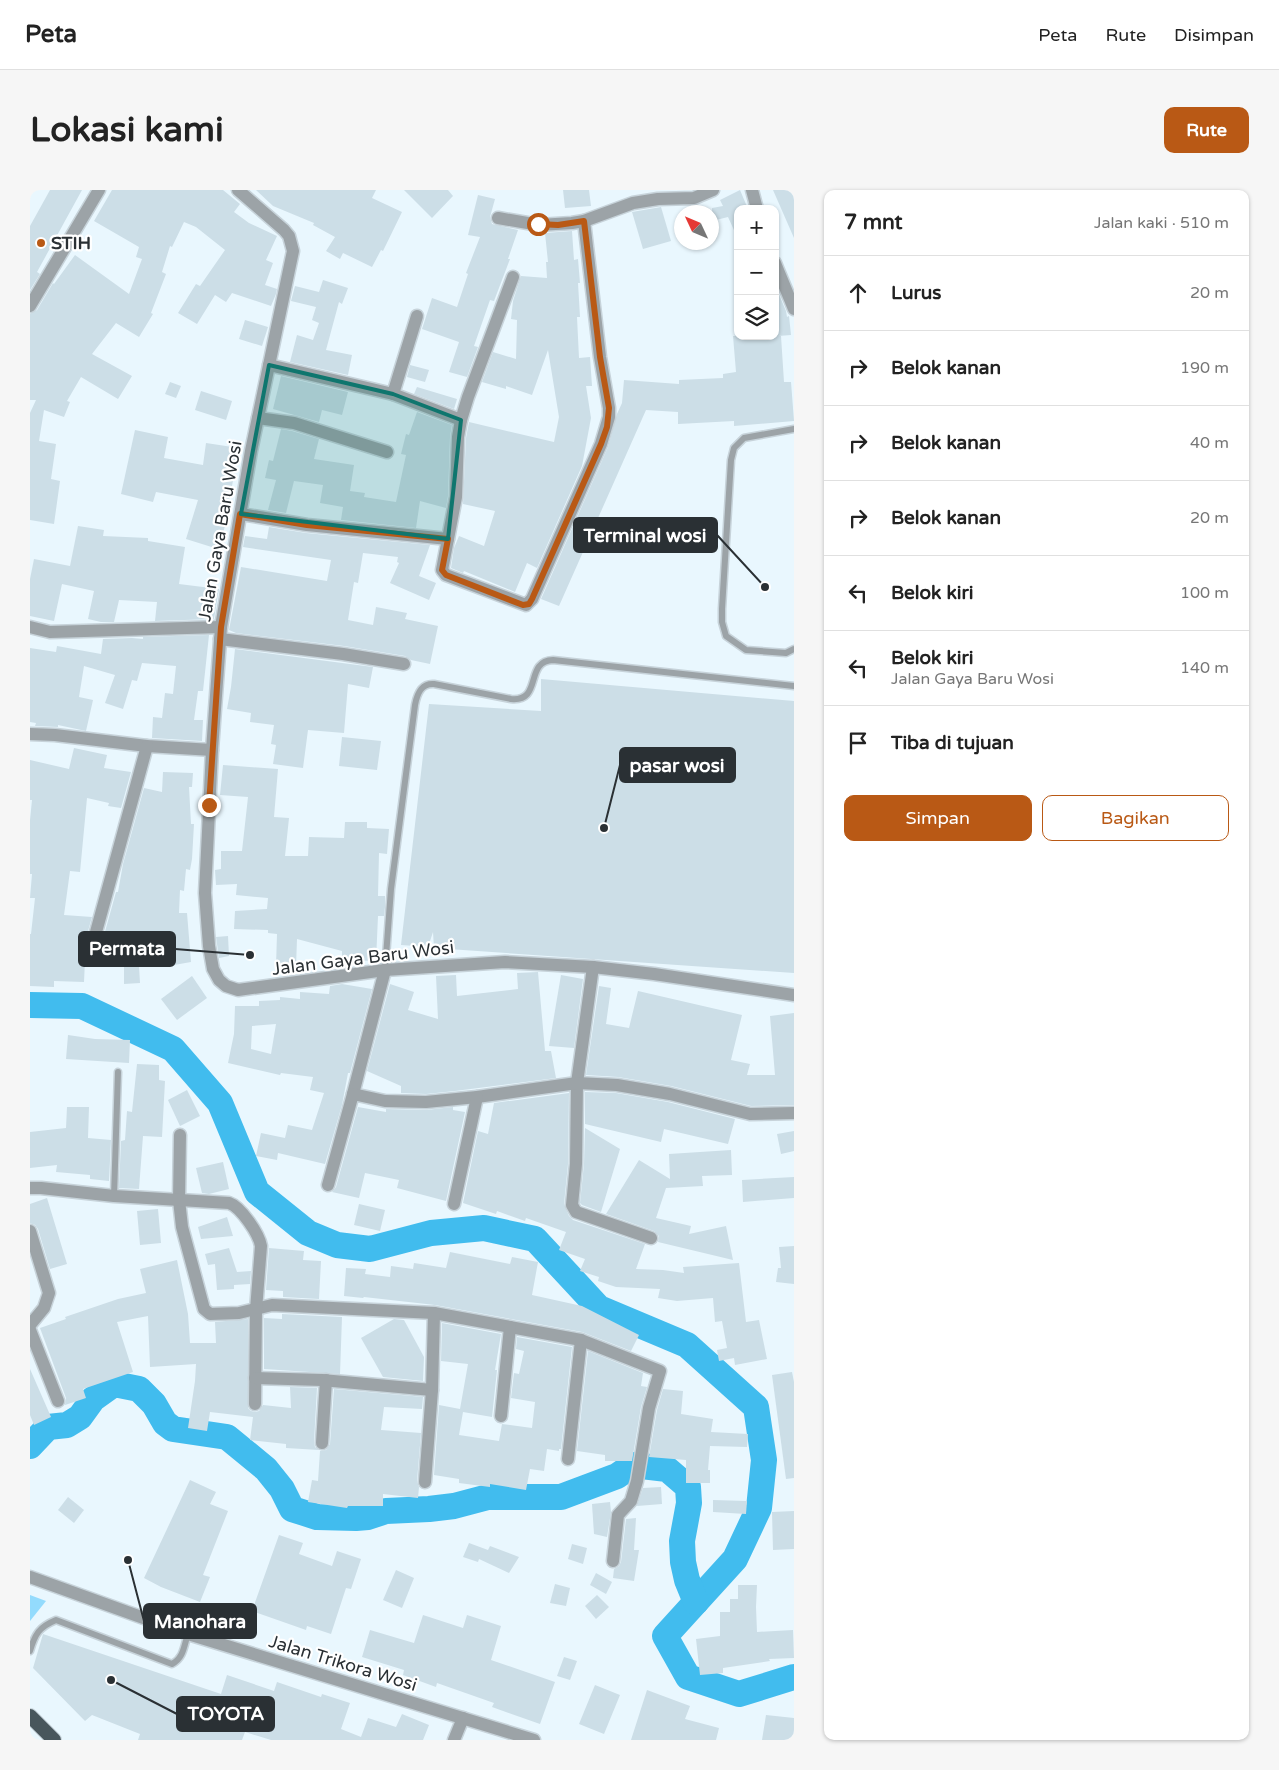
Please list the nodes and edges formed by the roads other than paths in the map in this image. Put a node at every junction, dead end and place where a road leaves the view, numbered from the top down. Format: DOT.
graph roads {
  1 [pos="98,190"];
  2 [pos="238,190"];
  3 [pos="713,190"];
  4 [pos="752,190"];
  5 [pos="756,205"];
  6 [pos="498,218"];
  7 [pos="584,221"];
  8 [pos="779,273"];
  9 [pos="513,277"];
  10 [pos="30,306"];
  11 [pos="794,309"];
  12 [pos="417,316"];
  13 [pos="269,365"];
  14 [pos="393,394"];
  15 [pos="258,418"];
  16 [pos="461,420"];
  17 [pos="794,429"];
  18 [pos="388,452"];
  19 [pos="240,514"];
  20 [pos="448,539"];
  21 [pos="30,627"];
  22 [pos="220,633"];
  23 [pos="794,649"];
  24 [pos="404,664"];
  25 [pos="794,686"];
  26 [pos="30,734"];
  27 [pos="147,746"];
  28 [pos="212,750"];
  29 [pos="90,954"];
  30 [pos="593,967"];
  31 [pos="385,970"];
  32 [pos="794,995"];
  33 [pos="118,1072"];
  34 [pos="578,1083"];
  35 [pos="353,1094"];
  36 [pos="477,1097"];
  37 [pos="794,1113"];
  38 [pos="180,1135"];
  39 [pos="328,1185"];
  40 [pos="30,1188"];
  41 [pos="114,1196"];
  42 [pos="179,1200"];
  43 [pos="454,1204"];
  44 [pos="30,1231"];
  45 [pos="651,1238"];
  46 [pos="256,1310"];
  47 [pos="434,1313"];
  48 [pos="30,1325"];
  49 [pos="510,1326"];
  50 [pos="30,1330"];
  51 [pos="582,1340"];
  52 [pos="255,1378"];
  53 [pos="326,1380"];
  54 [pos="432,1390"];
  55 [pos="58,1401"];
  56 [pos="255,1404"];
  57 [pos="501,1416"];
  58 [pos="322,1443"];
  59 [pos="568,1459"];
  60 [pos="425,1482"];
  61 [pos="613,1562"];
  62 [pos="30,1577"];
  63 [pos="188,1634"];
  64 [pos="30,1652"];
  65 [pos="30,1716"];
  66 [pos="463,1718"];
  67 [pos="54,1740"];
  68 [pos="454,1740"];
  69 [pos="534,1740"];
  1 -- 10 [label="street"];
  2 -- 13 [label="street, Jalan Gaya Baru Wosi"];
  3 -- 7 [label="street"];
  4 -- 5 [label="street"];
  6 -- 7 [label="street"];
  7 -- 20 [label="street"];
  8 -- 11 [label="street"];
  9 -- 16 [label="street"];
  12 -- 14 [label="street"];
  13 -- 14 [label="street"];
  13 -- 15 [label="street, Jalan Gaya Baru Wosi"];
  14 -- 16 [label="street"];
  15 -- 18 [label="street"];
  15 -- 19 [label="street, Jalan Gaya Baru Wosi"];
  16 -- 20 [label="street"];
  17 -- 23 [label="lane"];
  19 -- 20 [label="street"];
  19 -- 22 [label="street, Jalan Gaya Baru Wosi"];
  21 -- 22 [label="street"];
  22 -- 24 [label="street"];
  22 -- 28 [label="street, Jalan Gaya Baru Wosi"];
  25 -- 31 [label="lane"];
  26 -- 27 [label="street"];
  27 -- 28 [label="street"];
  27 -- 29 [label="street"];
  28 -- 31 [label="street, Jalan Gaya Baru Wosi"];
  30 -- 31 [label="street, Jalan Gaya Baru Wosi"];
  30 -- 32 [label="street, Jalan Gaya Baru Wosi"];
  30 -- 34 [label="street"];
  31 -- 35 [label="street"];
  33 -- 41 [label="lane"];
  34 -- 36 [label="street"];
  34 -- 37 [label="street"];
  34 -- 45 [label="street"];
  35 -- 36 [label="street"];
  35 -- 39 [label="street"];
  36 -- 43 [label="street"];
  38 -- 42 [label="street"];
  40 -- 41 [label="street"];
  41 -- 42 [label="street"];
  42 -- 46 [label="street"];
  42 -- 46 [label="street"];
  44 -- 48 [label="street"];
  46 -- 47 [label="street"];
  46 -- 52 [label="street"];
  47 -- 49 [label="street"];
  47 -- 54 [label="street"];
  49 -- 51 [label="street"];
  49 -- 57 [label="street"];
  50 -- 55 [label="street"];
  51 -- 59 [label="street"];
  51 -- 61 [label="street"];
  52 -- 53 [label="street"];
  52 -- 56 [label="street"];
  53 -- 54 [label="street"];
  53 -- 58 [label="street"];
  54 -- 60 [label="street"];
  62 -- 63 [label="street, Jalan Trikora Wosi"];
  63 -- 64 [label="lane"];
  63 -- 66 [label="street, Jalan Trikora Wosi"];
  65 -- 67 [label="highway"];
  66 -- 68 [label="street"];
  66 -- 69 [label="street, Jalan Trikora Wosi"];
}
